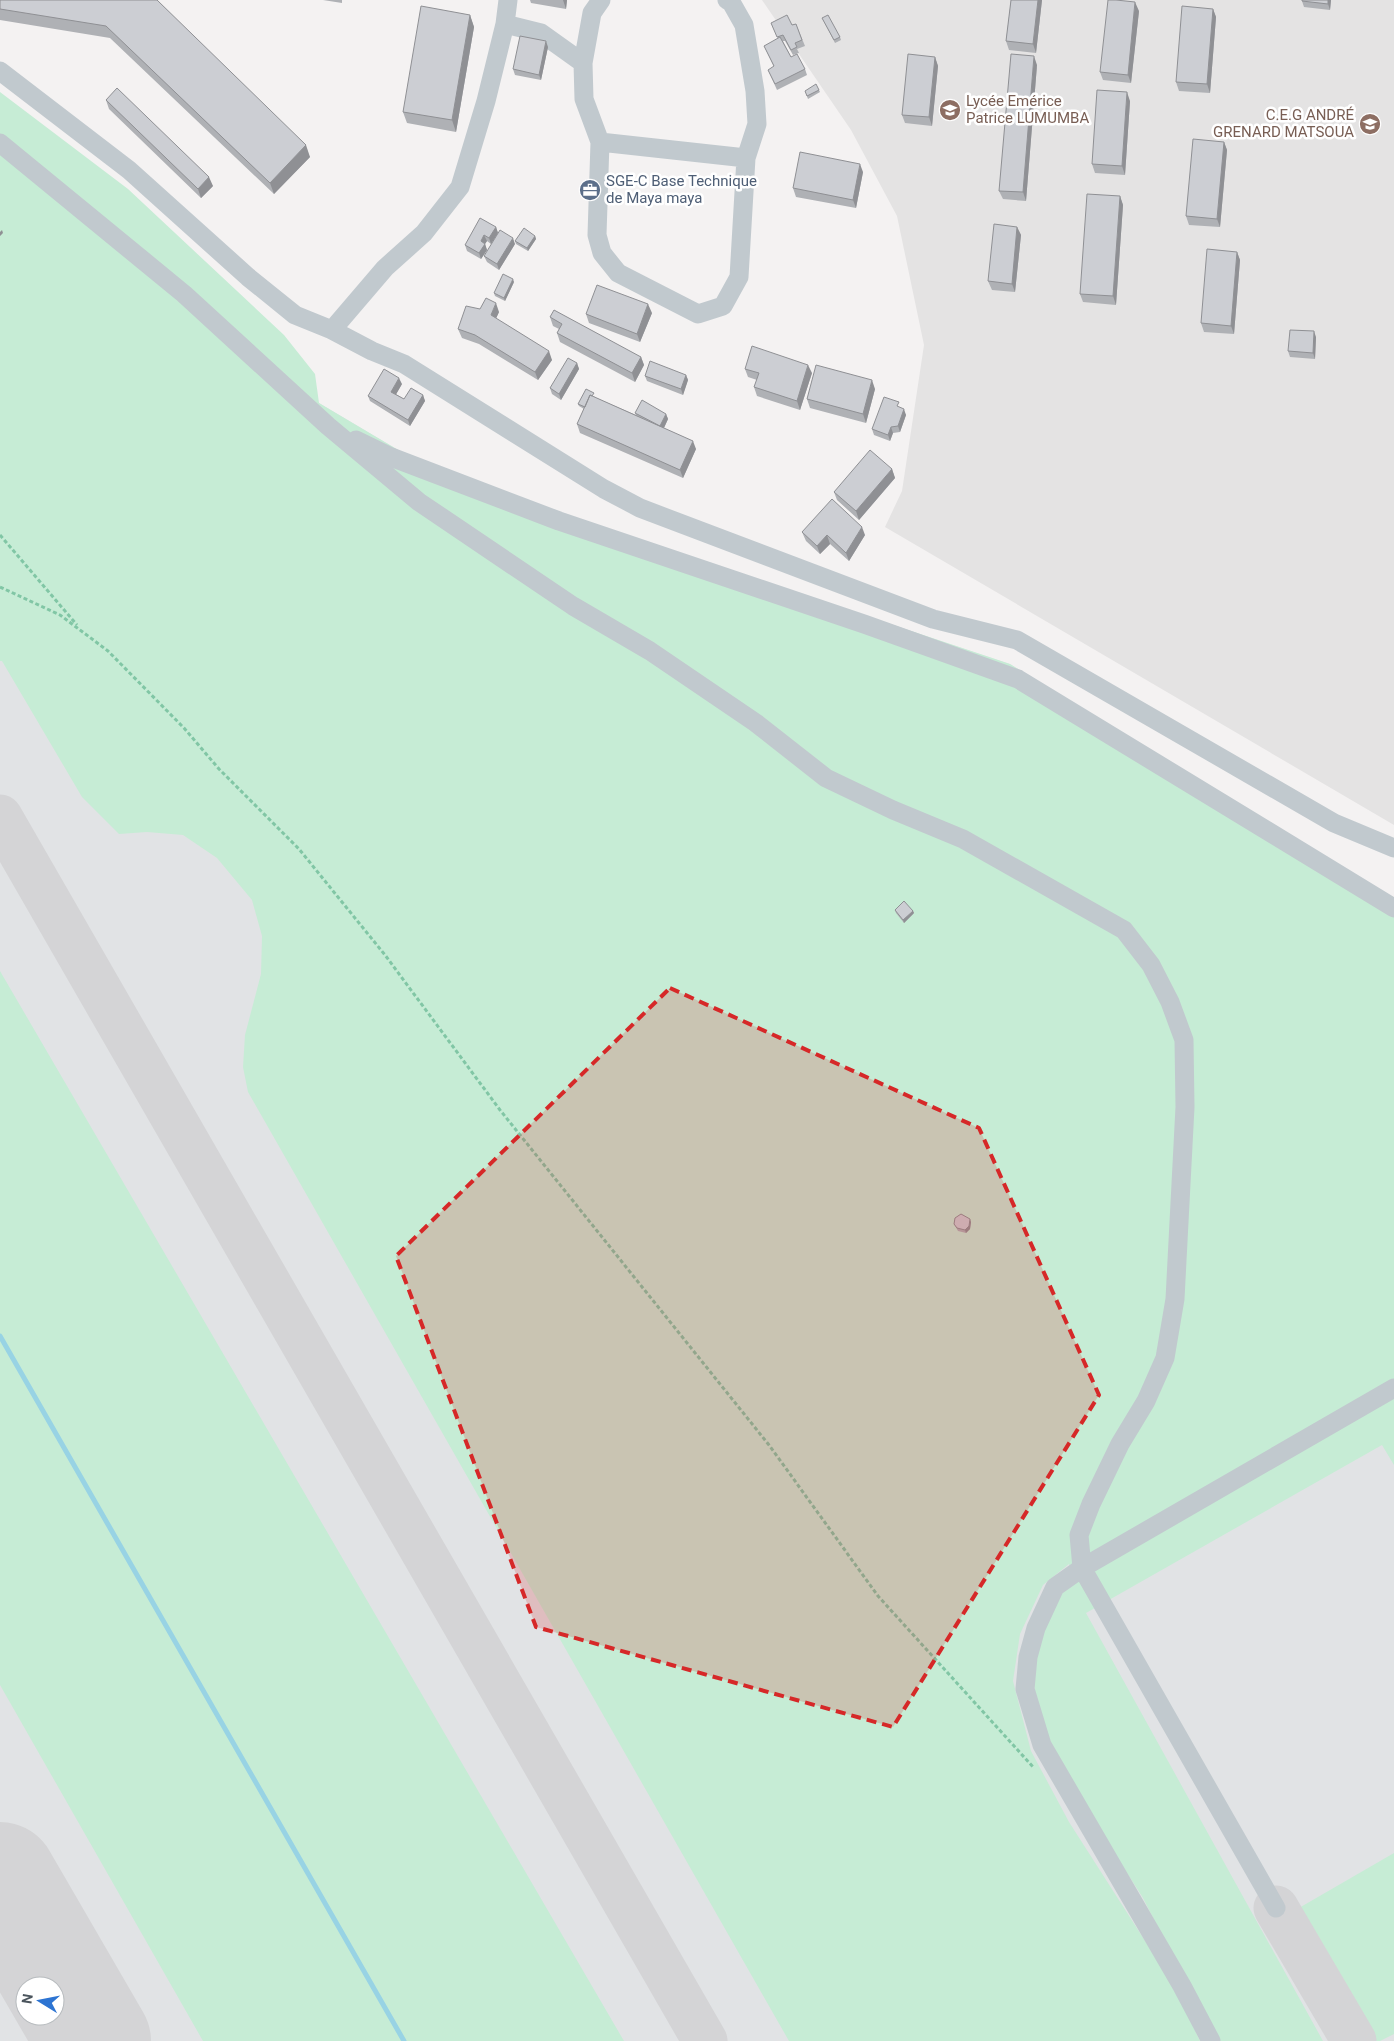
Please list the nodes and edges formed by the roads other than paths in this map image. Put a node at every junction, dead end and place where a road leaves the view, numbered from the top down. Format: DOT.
graph roads {
  1 [pos="508,0"];
  2 [pos="601,0"];
  3 [pos="726,0"];
  4 [pos="505,24"];
  5 [pos="583,62"];
  6 [pos="0,71"];
  7 [pos="600,142"];
  8 [pos="0,143"];
  9 [pos="746,158"];
  10 [pos="332,330"];
  11 [pos="328,426"];
  12 [pos="1394,848"];
  13 [pos="1394,908"];
  14 [pos="1394,1388"];
  15 [pos="1082,1568"];
  16 [pos="1276,1908"];
  17 [pos="1211,2041"];
  1 -- 4 [label="lane"];
  2 -- 5 [label="lane"];
  3 -- 9 [label="lane"];
  4 -- 5 [label="lane"];
  4 -- 10 [label="lane"];
  5 -- 7 [label="lane"];
  6 -- 10 [label="lane"];
  7 -- 9 [label="lane"];
  7 -- 9 [label="lane"];
  8 -- 11 [label="lane"];
  10 -- 12 [label="lane"];
  11 -- 13 [label="lane"];
  11 -- 15 [label="lane"];
  14 -- 15 [label="lane"];
  15 -- 16 [label="lane"];
  15 -- 17 [label="lane"];
}
